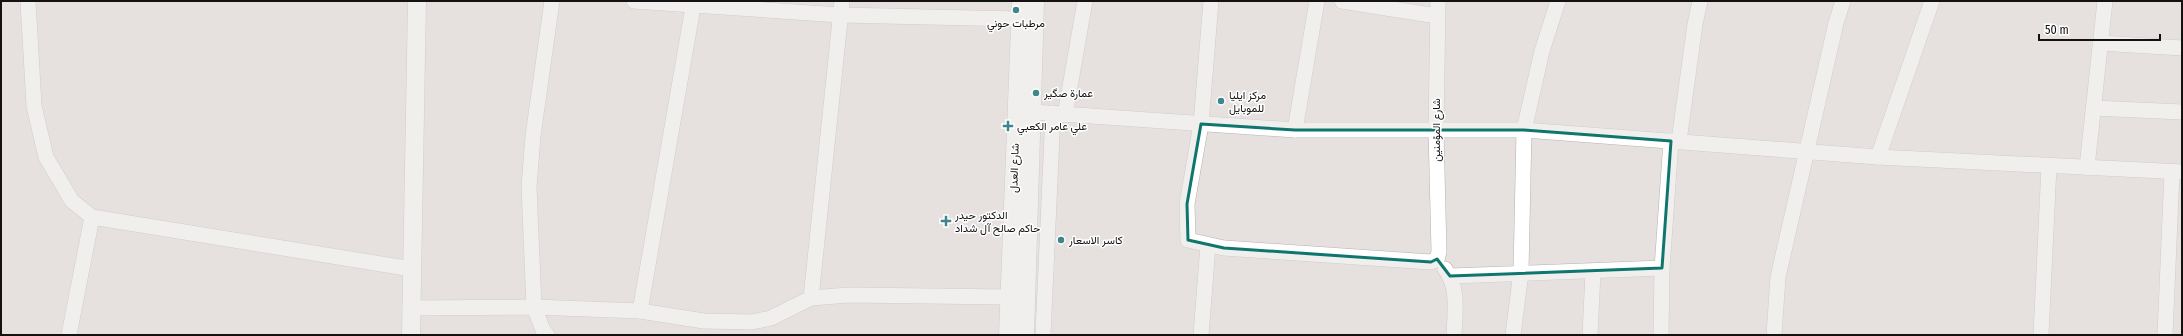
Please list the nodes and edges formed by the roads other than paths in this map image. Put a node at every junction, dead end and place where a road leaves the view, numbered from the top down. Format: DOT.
graph roads {
  1 [pos="28,1"];
  2 [pos="417,1"];
  3 [pos="552,1"];
  4 [pos="634,1"];
  5 [pos="1021,1"];
  6 [pos="1035,1"];
  7 [pos="1085,1"];
  8 [pos="1210,1"];
  9 [pos="1318,1"];
  10 [pos="1342,1"];
  11 [pos="1558,1"];
  12 [pos="1700,1"];
  13 [pos="1843,1"];
  14 [pos="1932,1"];
  15 [pos="2105,1"];
  16 [pos="694,3"];
  17 [pos="841,8"];
  18 [pos="1438,8"];
  19 [pos="1020,19"];
  20 [pos="2100,43"];
  21 [pos="2182,48"];
  22 [pos="2093,108"];
  23 [pos="1033,112"];
  24 [pos="2182,112"];
  25 [pos="1059,114"];
  26 [pos="1201,124"];
  27 [pos="1295,130"];
  28 [pos="1436,130"];
  29 [pos="1524,130"];
  30 [pos="1675,141"];
  31 [pos="1806,151"];
  32 [pos="1878,157"];
  33 [pos="2049,166"];
  34 [pos="2087,167"];
  35 [pos="2177,172"];
  36 [pos="92,217"];
  37 [pos="1208,245"];
  38 [pos="1437,259"];
  39 [pos="1662,268"];
  40 [pos="412,269"];
  41 [pos="1521,272"];
  42 [pos="1593,272"];
  43 [pos="1450,276"];
  44 [pos="1009,297"];
  45 [pos="811,298"];
  46 [pos="534,307"];
  47 [pos="412,308"];
  48 [pos="640,311"];
  49 [pos="69,335"];
  50 [pos="411,335"];
  51 [pos="547,335"];
  52 [pos="1008,335"];
  53 [pos="1025,335"];
  54 [pos="1043,335"];
  55 [pos="1201,335"];
  56 [pos="1454,335"];
  57 [pos="1513,335"];
  58 [pos="1590,335"];
  59 [pos="1661,335"];
  60 [pos="1774,335"];
  61 [pos="2041,335"];
  62 [pos="2165,335"];
  1 -- 36 [label="street"];
  2 -- 40 [label="street"];
  3 -- 46 [label="street"];
  4 -- 16 [label="street"];
  5 -- 19 [label="street, شارع العدل"];
  6 -- 23 [label="street, شارع العدل"];
  7 -- 25 [label="street"];
  8 -- 26 [label="street"];
  9 -- 27 [label="street"];
  10 -- 18 [label="street"];
  11 -- 29 [label="street"];
  12 -- 30 [label="street"];
  13 -- 31 [label="street"];
  14 -- 32 [label="street"];
  15 -- 20 [label="street"];
  16 -- 17 [label="street"];
  16 -- 48 [label="street"];
  17 -- 19 [label="street"];
  17 -- 45 [label="street"];
  18 -- 28 [label="street, شارع المؤمنين"];
  19 -- 44 [label="street, شارع العدل"];
  20 -- 21 [label="street"];
  20 -- 22 [label="street"];
  22 -- 24 [label="street"];
  22 -- 34 [label="street"];
  23 -- 25 [label="street"];
  23 -- 53 [label="street, شارع العدل"];
  25 -- 26 [label="street"];
  25 -- 54 [label="street"];
  26 -- 27 [label="street"];
  26 -- 37 [label="street"];
  27 -- 28 [label="street"];
  28 -- 29 [label="street"];
  28 -- 38 [label="street, شارع المؤمنين"];
  29 -- 30 [label="street"];
  29 -- 41 [label="street"];
  30 -- 31 [label="street"];
  30 -- 39 [label="street"];
  31 -- 32 [label="street"];
  31 -- 60 [label="street"];
  32 -- 33 [label="street"];
  33 -- 34 [label="street"];
  33 -- 61 [label="street"];
  34 -- 35 [label="street"];
  35 -- 62 [label="street"];
  36 -- 40 [label="street"];
  36 -- 49 [label="street"];
  37 -- 38 [label="street"];
  37 -- 55 [label="street"];
  38 -- 43 [label="street"];
  39 -- 42 [label="street"];
  39 -- 59 [label="street"];
  40 -- 47 [label="street"];
  41 -- 42 [label="street"];
  41 -- 43 [label="street"];
  41 -- 57 [label="street"];
  42 -- 58 [label="street"];
  43 -- 56 [label="street"];
  44 -- 45 [label="street"];
  44 -- 52 [label="street, شارع العدل"];
  45 -- 48 [label="street"];
  46 -- 47 [label="street"];
  46 -- 48 [label="street"];
  46 -- 51 [label="street"];
  47 -- 50 [label="street"];
}
